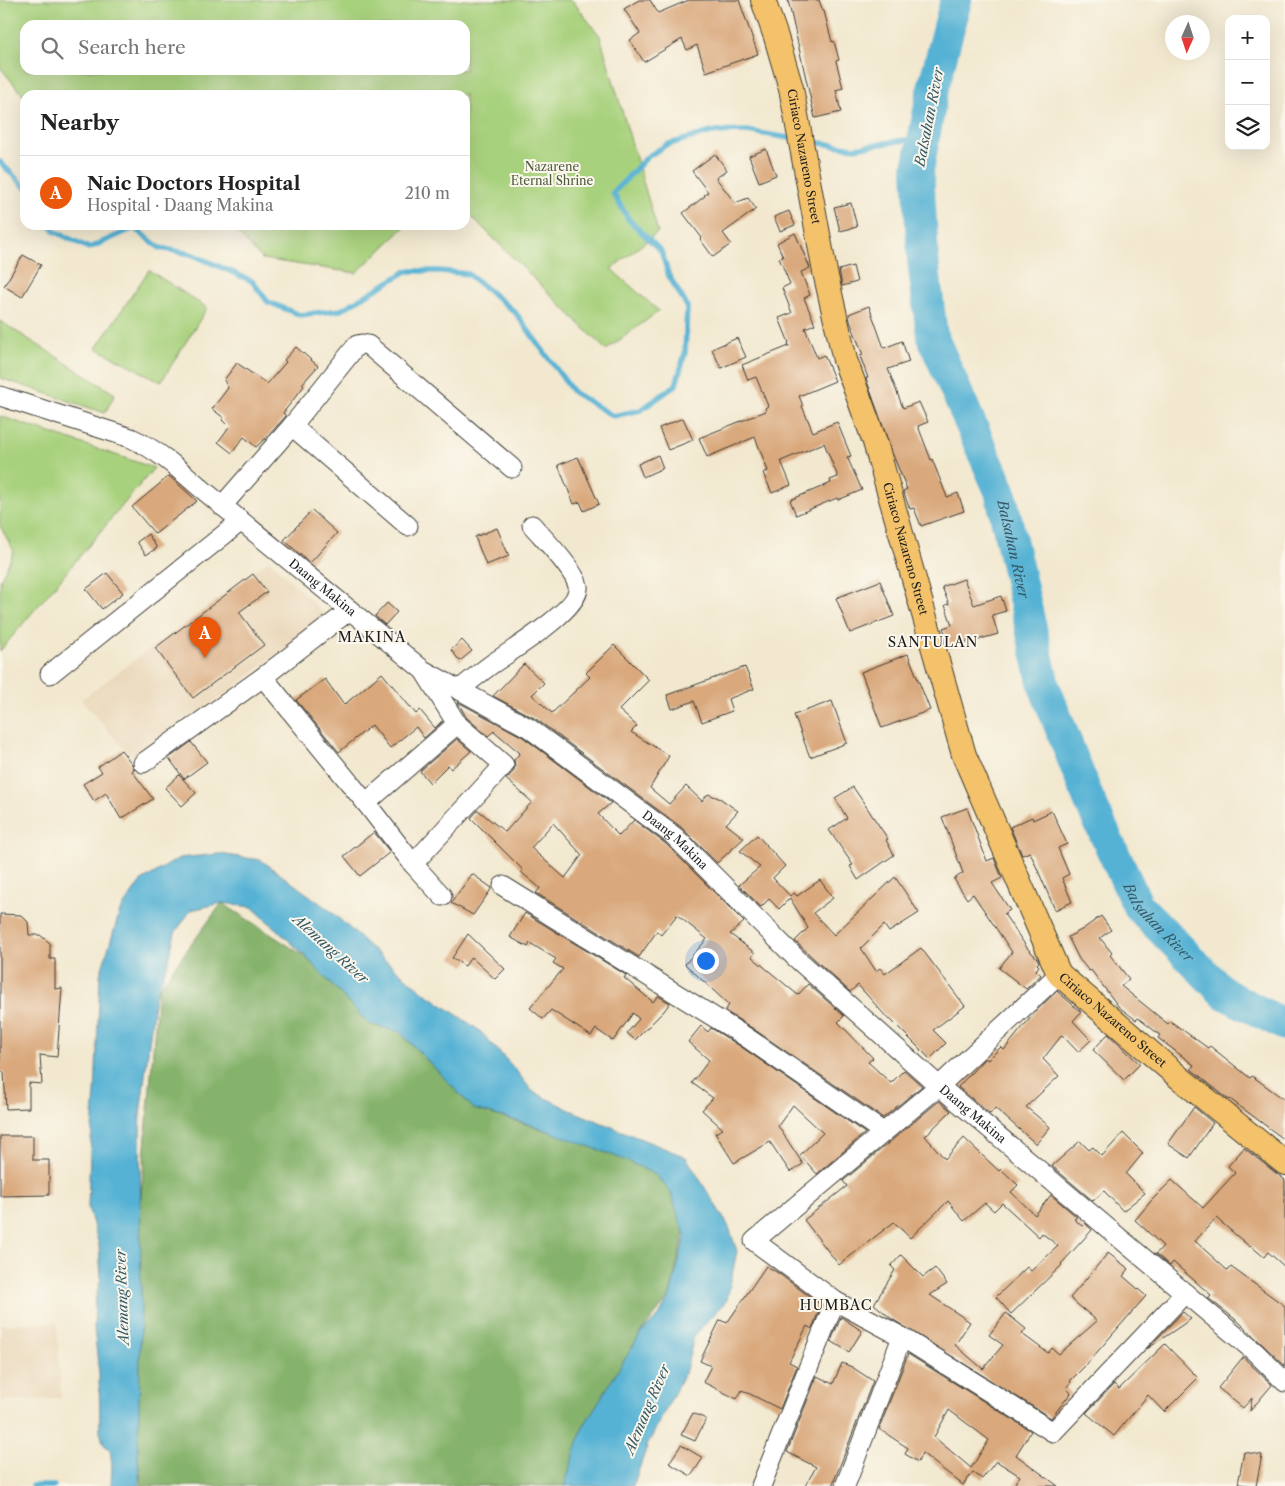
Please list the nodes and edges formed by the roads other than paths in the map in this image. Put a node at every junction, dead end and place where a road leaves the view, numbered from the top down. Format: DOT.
graph roads {
  1 [pos="763,0"];
  2 [pos="0,396"];
  3 [pos="292,426"];
  4 [pos="512,468"];
  5 [pos="222,506"];
  6 [pos="241,521"];
  7 [pos="532,525"];
  8 [pos="408,526"];
  9 [pos="350,610"];
  10 [pos="423,670"];
  11 [pos="50,674"];
  12 [pos="263,677"];
  13 [pos="459,690"];
  14 [pos="457,724"];
  15 [pos="143,763"];
  16 [pos="366,803"];
  17 [pos="413,864"];
  18 [pos="503,886"];
  19 [pos="442,896"];
  20 [pos="1059,974"];
  21 [pos="939,1086"];
  22 [pos="883,1132"];
  23 [pos="1285,1163"];
  24 [pos="1184,1293"];
  25 [pos="835,1301"];
  26 [pos="902,1337"];
  27 [pos="1285,1382"];
  28 [pos="761,1486"];
  29 [pos="845,1486"];
  1 -- 20 [label="main road, Ciriaco Nazareno Street"];
  2 -- 5 [label="street, Daang Makina"];
  3 -- 4 [label="street"];
  3 -- 5 [label="street"];
  3 -- 8 [label="street"];
  5 -- 6 [label="street, Daang Makina"];
  6 -- 9 [label="street, Daang Makina"];
  6 -- 11 [label="street"];
  7 -- 13 [label="street"];
  9 -- 10 [label="street, Daang Makina"];
  9 -- 12 [label="street"];
  10 -- 13 [label="street, Daang Makina"];
  10 -- 14 [label="street"];
  12 -- 15 [label="street"];
  12 -- 16 [label="street"];
  13 -- 21 [label="street, Daang Makina"];
  14 -- 16 [label="street"];
  14 -- 17 [label="street"];
  16 -- 17 [label="street"];
  17 -- 19 [label="street"];
  18 -- 22 [label="street"];
  20 -- 21 [label="street"];
  20 -- 23 [label="main road, Ciriaco Nazareno Street"];
  21 -- 22 [label="street"];
  21 -- 24 [label="street, Daang Makina"];
  22 -- 25 [label="street"];
  24 -- 26 [label="street"];
  24 -- 27 [label="street, Daang Makina"];
  25 -- 26 [label="street"];
  25 -- 28 [label="street"];
  26 -- 29 [label="street"];
}
